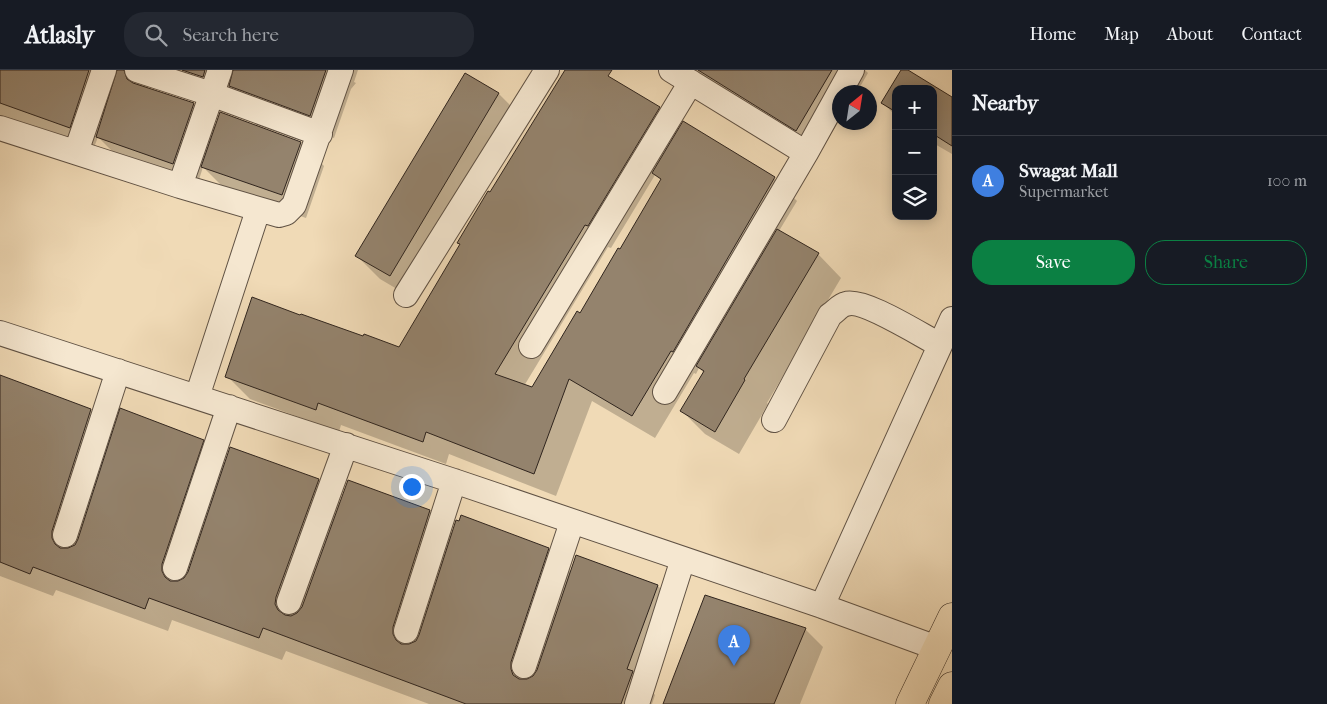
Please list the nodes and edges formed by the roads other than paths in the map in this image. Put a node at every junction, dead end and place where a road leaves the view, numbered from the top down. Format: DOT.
graph roads {
  1 [pos="104,70"];
  2 [pos="137,70"];
  3 [pos="220,70"];
  4 [pos="342,70"];
  5 [pos="547,70"];
  6 [pos="672,70"];
  7 [pos="852,70"];
  8 [pos="692,82"];
  9 [pos="211,94"];
  10 [pos="0,128"];
  11 [pos="320,134"];
  12 [pos="76,152"];
  13 [pos="806,153"];
  14 [pos="180,186"];
  15 [pos="258,210"];
  16 [pos="406,295"];
  17 [pos="952,319"];
  18 [pos="0,333"];
  19 [pos="531,346"];
  20 [pos="940,346"];
  21 [pos="118,371"];
  22 [pos="665,392"];
  23 [pos="197,397"];
  24 [pos="229,407"];
  25 [pos="774,420"];
  26 [pos="346,445"];
  27 [pos="454,482"];
  28 [pos="572,522"];
  29 [pos="65,535"];
  30 [pos="683,559"];
  31 [pos="175,568"];
  32 [pos="289,602"];
  33 [pos="822,606"];
  34 [pos="952,617"];
  35 [pos="406,631"];
  36 [pos="937,648"];
  37 [pos="524,666"];
  38 [pos="952,686"];
  39 [pos="637,704"];
  40 [pos="910,704"];
  41 [pos="943,704"];
  1 -- 12 [label="street"];
  2 -- 9 [label="street"];
  3 -- 9 [label="street"];
  4 -- 11 [label="street"];
  5 -- 16 [label="street"];
  6 -- 8 [label="street"];
  7 -- 13 [label="street"];
  8 -- 13 [label="street"];
  8 -- 19 [label="street"];
  9 -- 11 [label="street"];
  9 -- 14 [label="street"];
  10 -- 12 [label="street"];
  11 -- 15 [label="street"];
  12 -- 14 [label="street"];
  13 -- 22 [label="street"];
  14 -- 15 [label="street"];
  15 -- 23 [label="street"];
  17 -- 20 [label="street"];
  18 -- 21 [label="street"];
  20 -- 25 [label="street"];
  20 -- 33 [label="street"];
  21 -- 23 [label="street"];
  21 -- 29 [label="street"];
  23 -- 24 [label="street"];
  24 -- 26 [label="street"];
  24 -- 31 [label="street"];
  26 -- 27 [label="street"];
  26 -- 32 [label="street"];
  27 -- 28 [label="street"];
  27 -- 35 [label="street"];
  28 -- 30 [label="street"];
  28 -- 37 [label="street"];
  30 -- 33 [label="street"];
  30 -- 39 [label="street"];
  33 -- 36 [label="street"];
  34 -- 36 [label="main road"];
  36 -- 40 [label="main road"];
  38 -- 41 [label="main road"];
}
